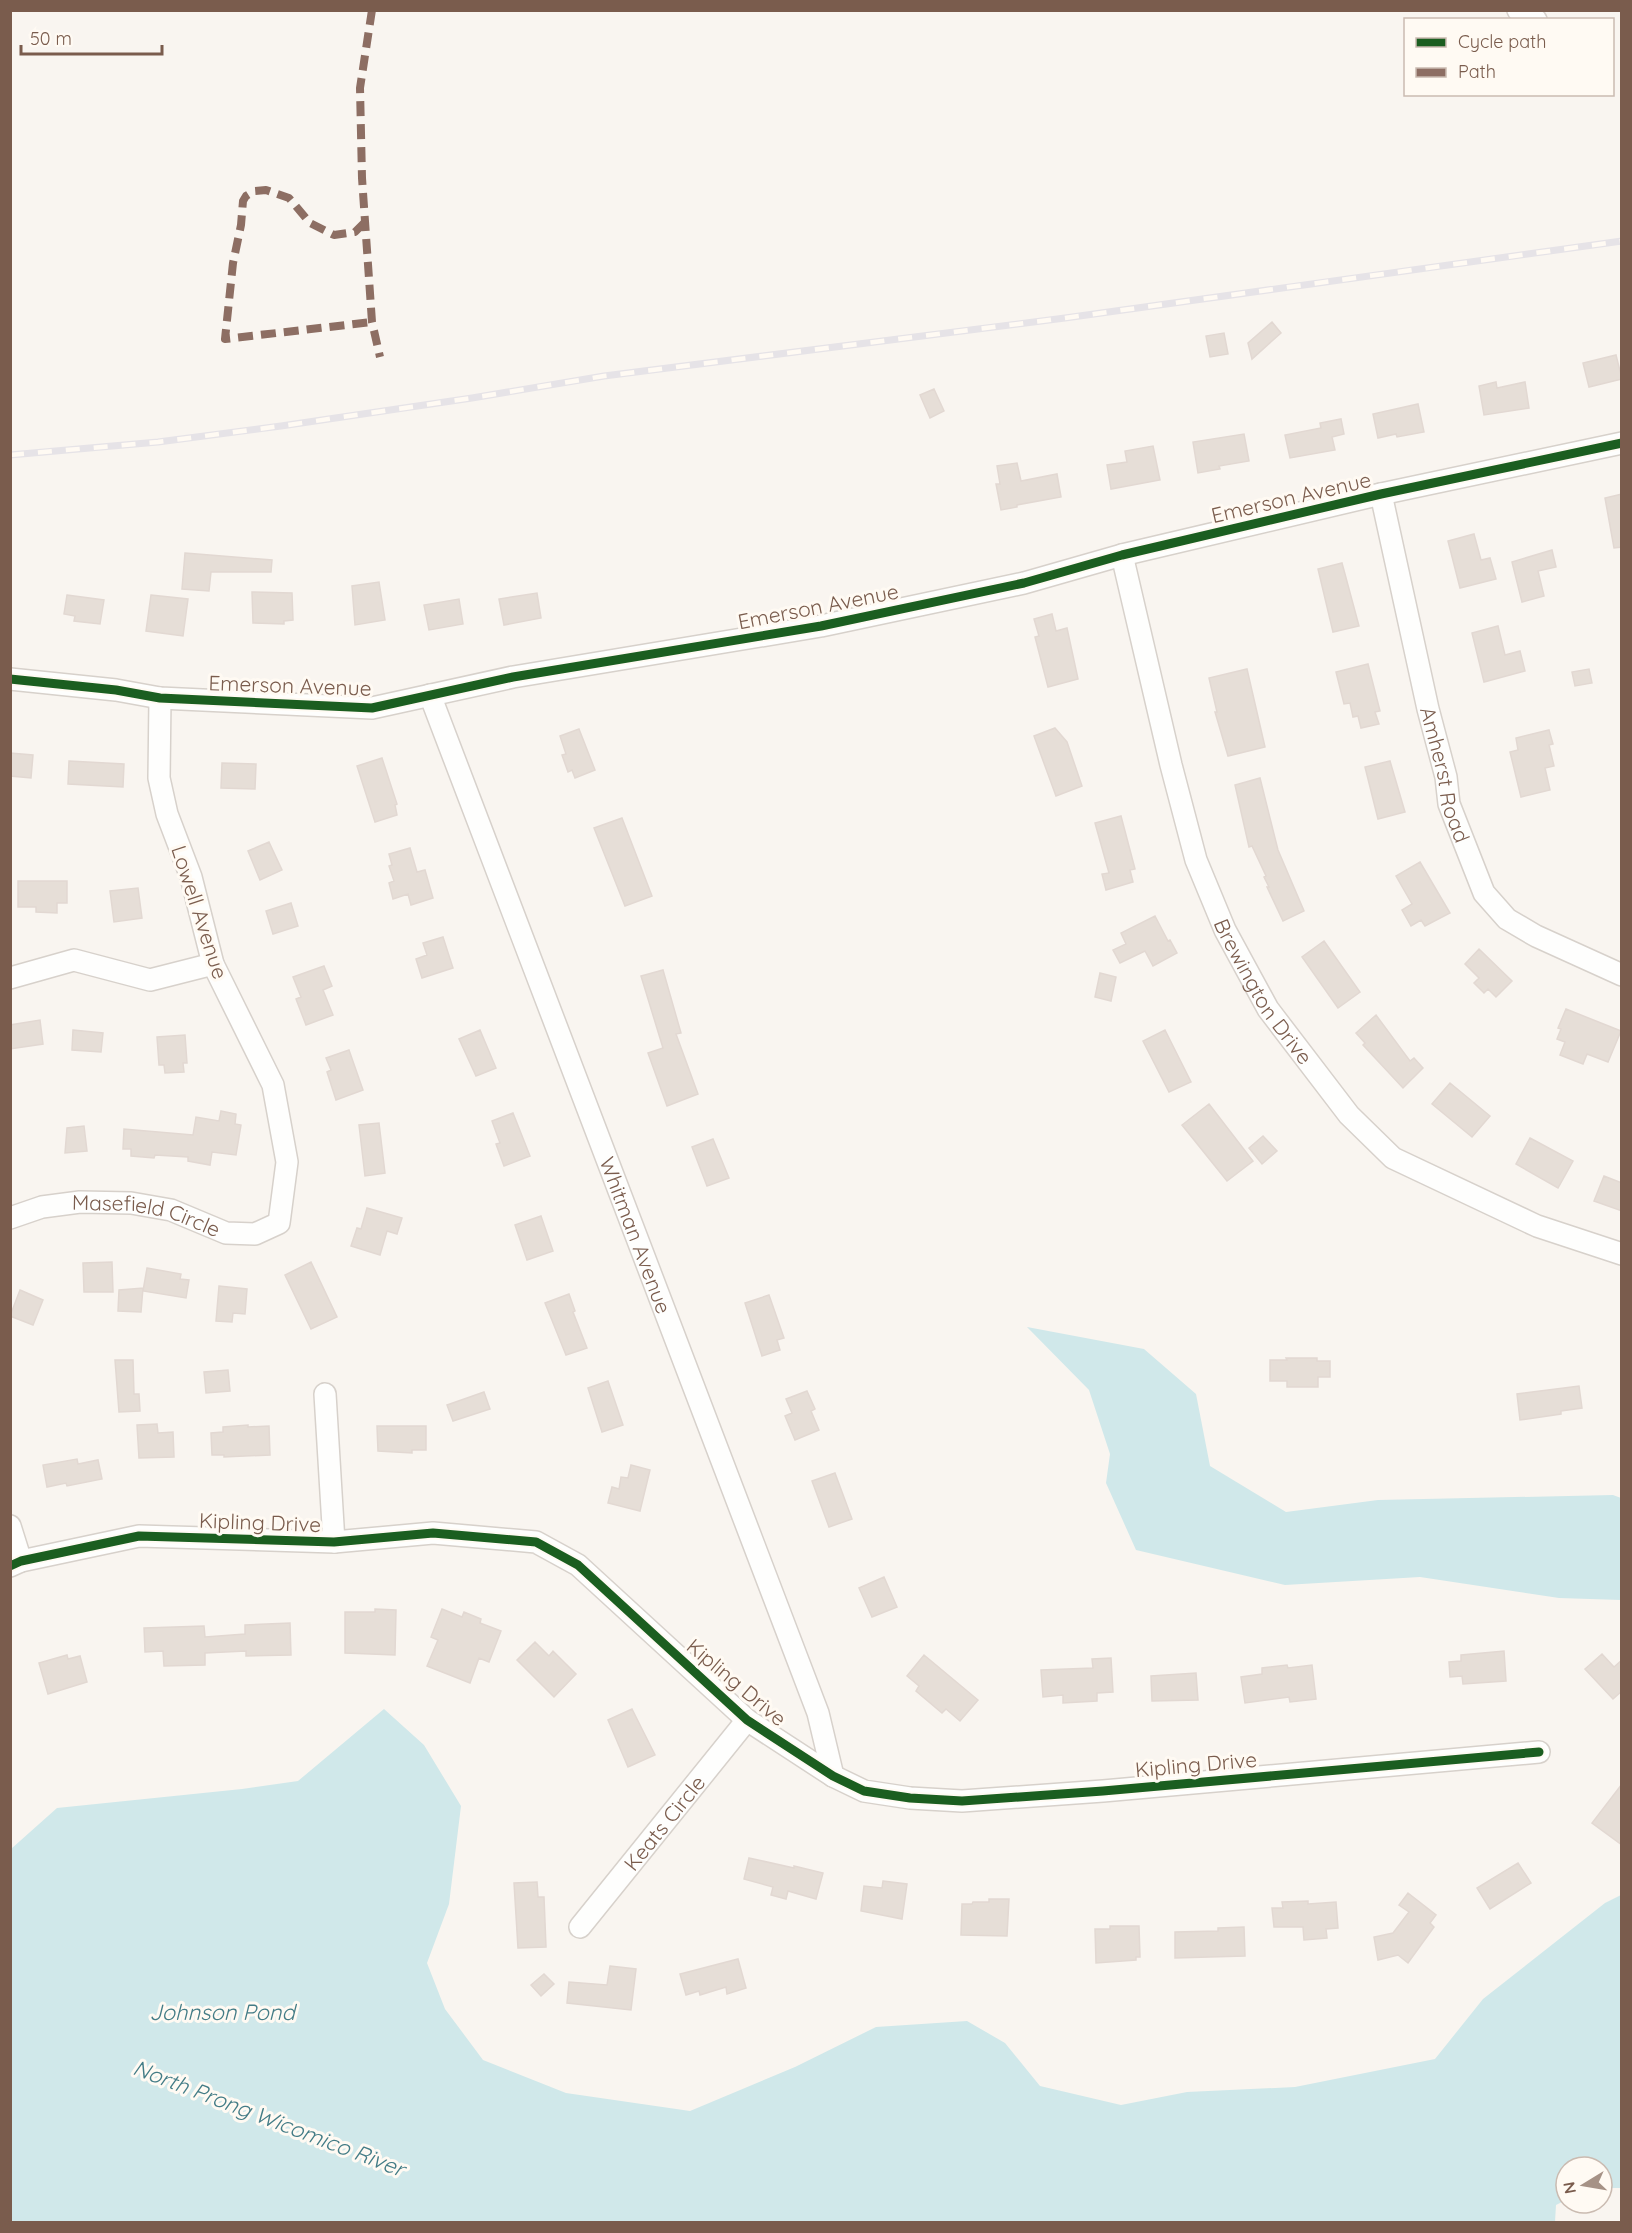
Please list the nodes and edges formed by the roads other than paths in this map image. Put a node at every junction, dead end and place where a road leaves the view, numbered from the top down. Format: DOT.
graph roads {
  1 [pos="1518,10"];
  2 [pos="1532,18"];
  3 [pos="1622,443"];
  4 [pos="1381,494"];
  5 [pos="1122,555"];
  6 [pos="10,679"];
  7 [pos="430,695"];
  8 [pos="160,698"];
  9 [pos="213,964"];
  10 [pos="1622,975"];
  11 [pos="10,978"];
  12 [pos="10,1218"];
  13 [pos="279,1223"];
  14 [pos="1622,1254"];
  15 [pos="324,1394"];
  16 [pos="10,1526"];
  17 [pos="334,1542"];
  18 [pos="16,1563"];
  19 [pos="747,1720"];
  20 [pos="1539,1752"];
  21 [pos="832,1776"];
  22 [pos="580,1927"];
  1 -- 2 [label="street"];
  3 -- 4 [label="street, Emerson Avenue"];
  4 -- 5 [label="street, Emerson Avenue"];
  4 -- 10 [label="street, Amherst Road"];
  5 -- 7 [label="street, Emerson Avenue"];
  5 -- 14 [label="street, Brewington Drive"];
  6 -- 8 [label="street, Emerson Avenue"];
  7 -- 8 [label="street, Emerson Avenue"];
  7 -- 21 [label="street, Whitman Avenue"];
  8 -- 9 [label="street, Lowell Avenue"];
  9 -- 11 [label="street"];
  9 -- 13 [label="street, Lowell Avenue"];
  12 -- 13 [label="street, Masefield Circle"];
  15 -- 17 [label="street"];
  16 -- 18 [label="street"];
  17 -- 18 [label="street, Kipling Drive"];
  17 -- 19 [label="street, Kipling Drive"];
  19 -- 21 [label="street, Kipling Drive"];
  19 -- 22 [label="street, Keats Circle"];
  20 -- 21 [label="street, Kipling Drive"];
}
